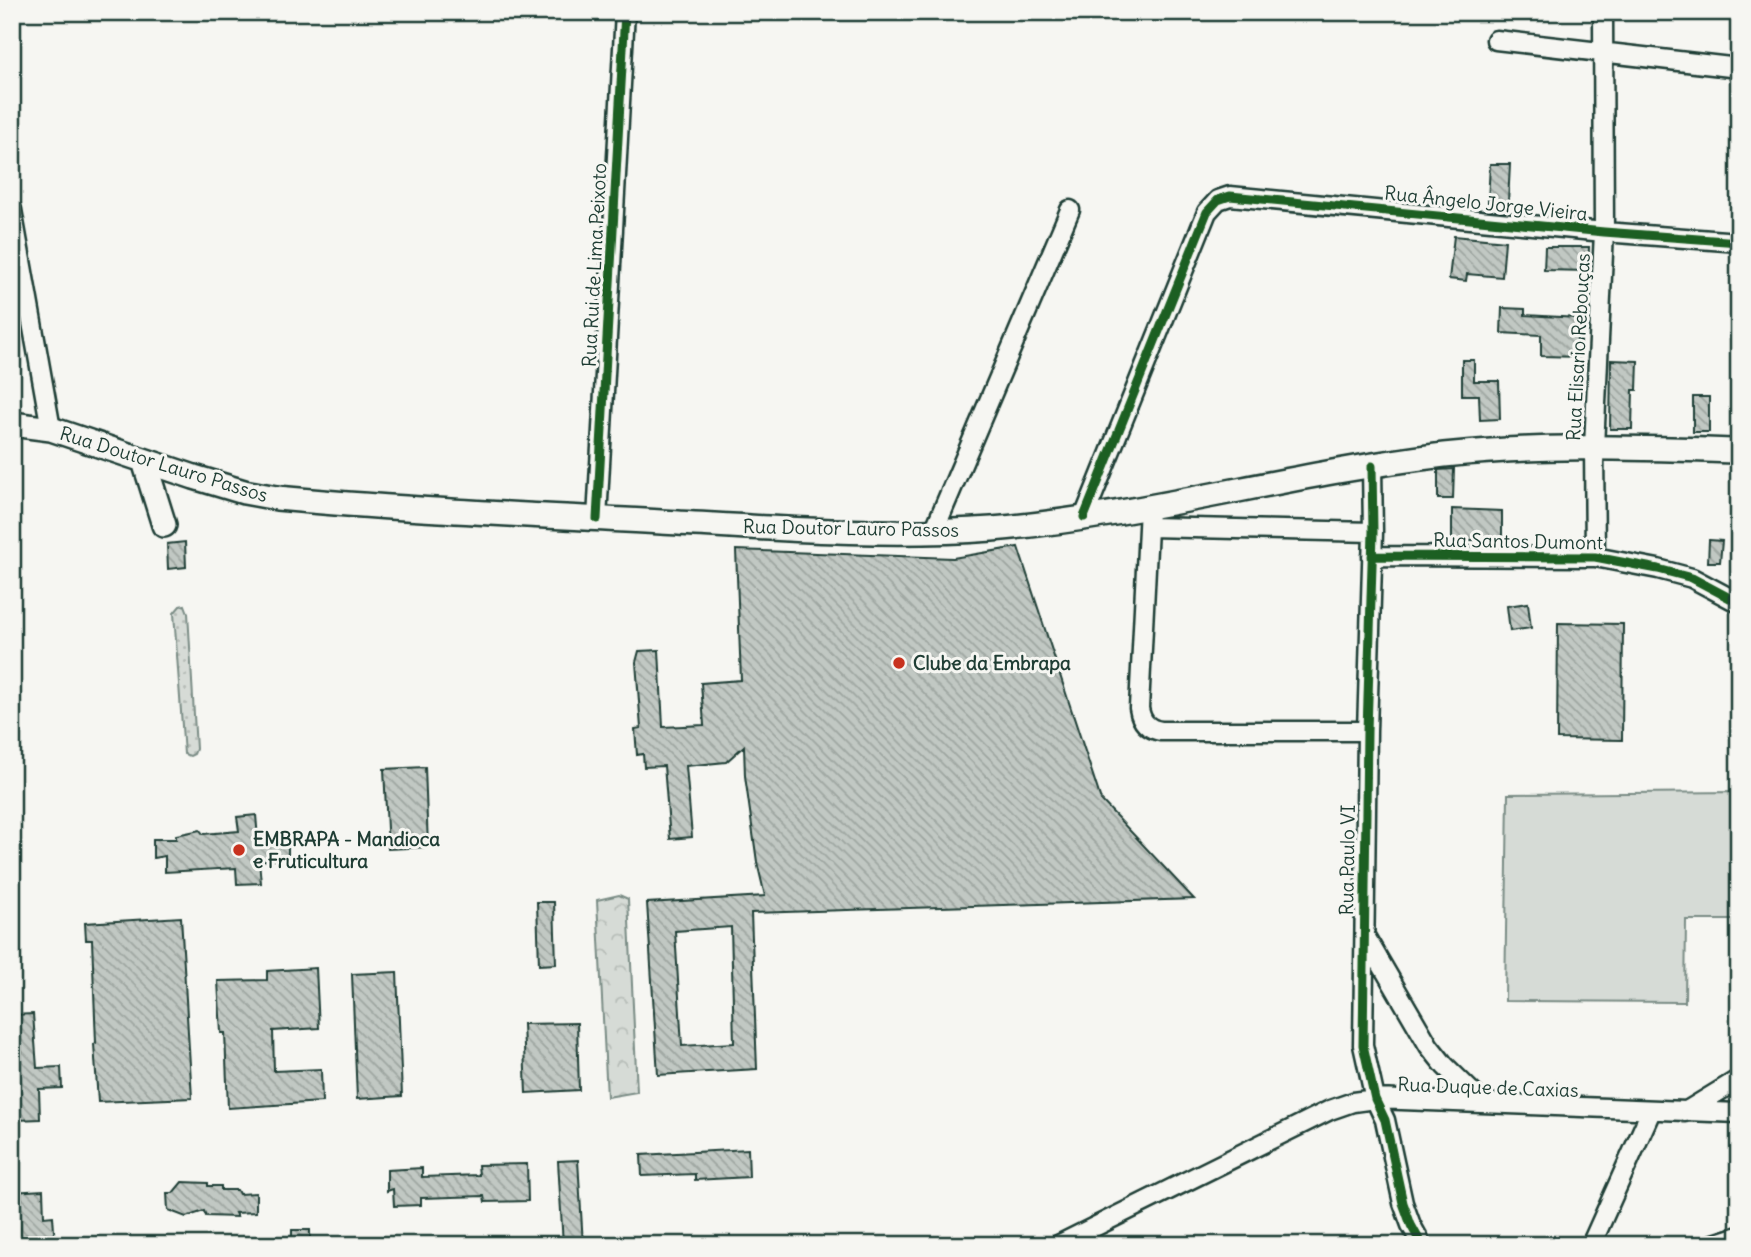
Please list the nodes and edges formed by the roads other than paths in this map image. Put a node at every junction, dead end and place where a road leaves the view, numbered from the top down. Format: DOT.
graph roads {
  1 [pos="625,12"];
  2 [pos="1603,12"];
  3 [pos="1496,40"];
  4 [pos="1602,51"];
  5 [pos="1739,68"];
  6 [pos="1070,210"];
  7 [pos="13,219"];
  8 [pos="1604,232"];
  9 [pos="1739,242"];
  10 [pos="12,424"];
  11 [pos="51,429"];
  12 [pos="1594,447"];
  13 [pos="1739,451"];
  14 [pos="144,461"];
  15 [pos="1372,466"];
  16 [pos="1084,517"];
  17 [pos="1149,517"];
  18 [pos="597,519"];
  19 [pos="164,525"];
  20 [pos="933,533"];
  21 [pos="1373,533"];
  22 [pos="1372,556"];
  23 [pos="1595,557"];
  24 [pos="1739,603"];
  25 [pos="1367,731"];
  26 [pos="1364,933"];
  27 [pos="1739,1079"];
  28 [pos="1375,1099"];
  29 [pos="1483,1103"];
  30 [pos="1651,1111"];
  31 [pos="1684,1112"];
  32 [pos="1739,1114"];
  33 [pos="1739,1236"];
  34 [pos="1058,1245"];
  35 [pos="1422,1245"];
  36 [pos="1591,1245"];
  37 [pos="1712,1245"];
  1 -- 18 [label="street, Rua Rui de Lima Peixoto"];
  2 -- 4 [label="street, Rua Elisario Rebouças"];
  3 -- 4 [label="street"];
  4 -- 5 [label="street"];
  4 -- 8 [label="street, Rua Elisario Rebouças"];
  6 -- 20 [label="street"];
  7 -- 11 [label="street"];
  8 -- 9 [label="street, Rua Ângelo Jorge Vieira"];
  8 -- 12 [label="street, Rua Elisario Rebouças"];
  8 -- 16 [label="street, Rua Ângelo Jorge Vieira"];
  10 -- 11 [label="main road, Rua Doutor Lauro Passos"];
  11 -- 14 [label="main road, Rua Doutor Lauro Passos"];
  12 -- 13 [label="main road, Rua Doutor Lauro Passos"];
  12 -- 15 [label="main road, Rua Doutor Lauro Passos"];
  12 -- 23 [label="street, Rua Elisario Rebouças"];
  14 -- 18 [label="main road, Rua Doutor Lauro Passos"];
  14 -- 19 [label="main road"];
  15 -- 17 [label="main road, Rua Doutor Lauro Passos"];
  15 -- 21 [label="street, Rua Paulo VI"];
  16 -- 17 [label="main road, Rua Doutor Lauro Passos"];
  16 -- 20 [label="main road, Rua Doutor Lauro Passos"];
  17 -- 21 [label="street"];
  17 -- 25 [label="street"];
  18 -- 20 [label="main road, Rua Doutor Lauro Passos"];
  21 -- 22 [label="street, Rua Paulo VI"];
  22 -- 23 [label="street, Rua Santos Dumont"];
  22 -- 25 [label="street, Rua Paulo VI"];
  23 -- 24 [label="street, Rua Santos Dumont"];
  25 -- 26 [label="street, Rua Paulo VI"];
  26 -- 28 [label="street, Rua Paulo VI"];
  26 -- 29 [label="street, Rua Paulo VI"];
  27 -- 31 [label="street"];
  28 -- 29 [label="street, Rua Duque de Caxias"];
  28 -- 34 [label="street, Rua Duque de Caxias"];
  28 -- 35 [label="street, Rua Paulo VI"];
  29 -- 30 [label="street, Rua Duque de Caxias"];
  30 -- 31 [label="street, Rua Duque de Caxias"];
  30 -- 36 [label="street"];
  31 -- 32 [label="street, Rua Duque de Caxias"];
  33 -- 37 [label="street"];
}
